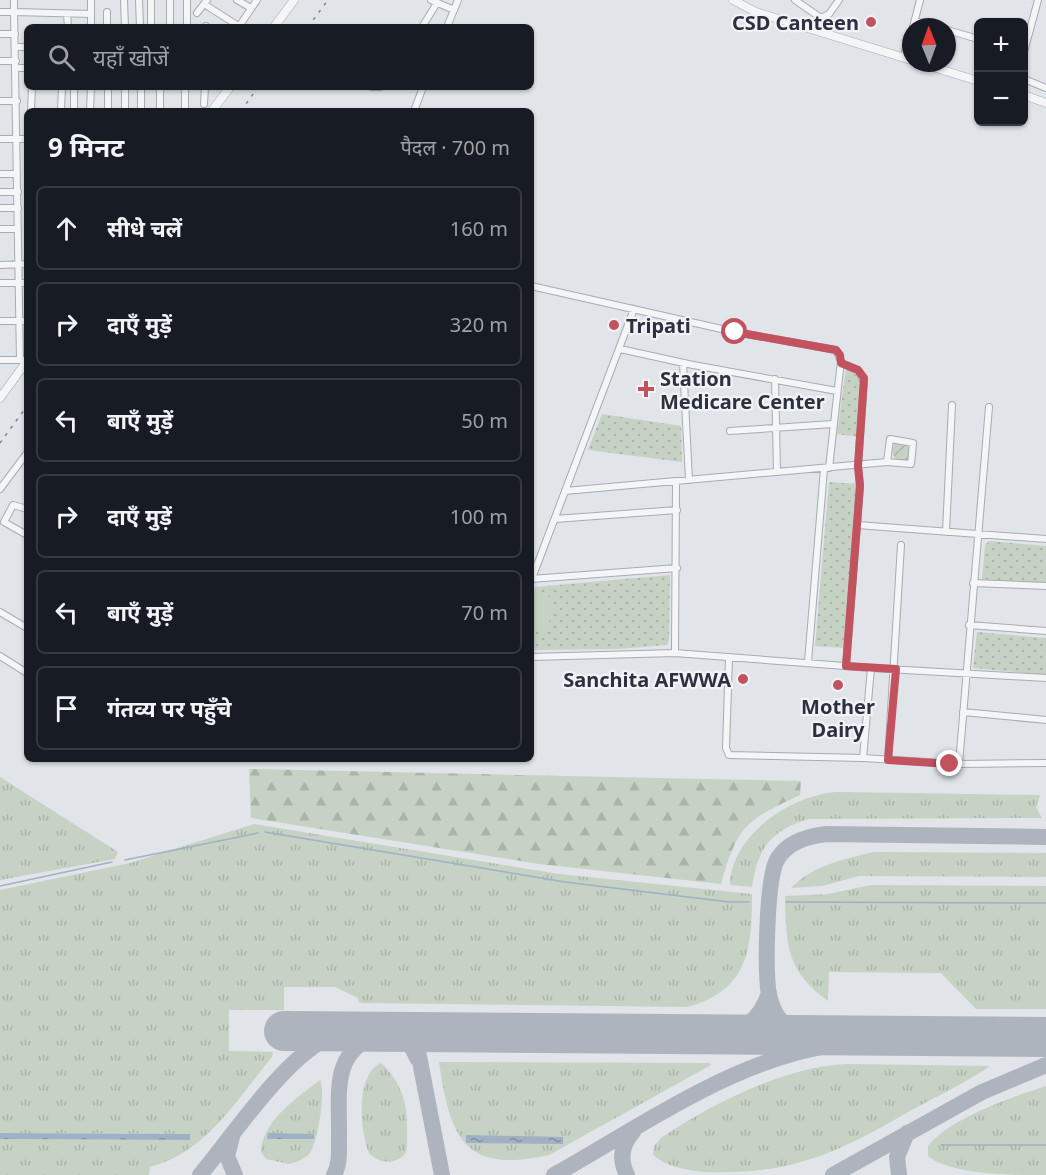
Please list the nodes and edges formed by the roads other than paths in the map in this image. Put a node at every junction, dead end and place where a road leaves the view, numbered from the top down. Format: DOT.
graph roads {
  1 [pos="14,0"];
  2 [pos="91,0"];
  3 [pos="124,0"];
  4 [pos="139,0"];
  5 [pos="151,0"];
  6 [pos="170,0"];
  7 [pos="187,0"];
  8 [pos="237,0"];
  9 [pos="256,0"];
  10 [pos="294,0"];
  11 [pos="458,0"];
  12 [pos="733,0"];
  13 [pos="795,0"];
  14 [pos="839,0"];
  15 [pos="920,0"];
  16 [pos="1038,0"];
  17 [pos="434,1"];
  18 [pos="205,2"];
  19 [pos="251,8"];
  20 [pos="454,10"];
  21 [pos="0,12"];
  22 [pos="14,12"];
  23 [pos="107,12"];
  24 [pos="197,13"];
  25 [pos="68,14"];
  26 [pos="91,14"];
  27 [pos="916,18"];
  28 [pos="68,24"];
  29 [pos="91,24"];
  30 [pos="108,24"];
  31 [pos="124,24"];
  32 [pos="140,24"];
  33 [pos="151,24"];
  34 [pos="170,24"];
  35 [pos="188,24"];
  36 [pos="237,24"];
  37 [pos="241,24"];
  38 [pos="276,24"];
  39 [pos="423,24"];
  40 [pos="448,24"];
  41 [pos="956,33"];
  42 [pos="0,34"];
  43 [pos="15,34"];
  44 [pos="974,38"];
  45 [pos="1028,39"];
  46 [pos="16,47"];
  47 [pos="24,48"];
  48 [pos="902,57"];
  49 [pos="0,61"];
  50 [pos="16,64"];
  51 [pos="24,67"];
  52 [pos="949,72"];
  53 [pos="974,80"];
  54 [pos="1028,81"];
  55 [pos="1046,88"];
  56 [pos="32,90"];
  57 [pos="62,90"];
  58 [pos="74,90"];
  59 [pos="91,90"];
  60 [pos="108,90"];
  61 [pos="125,90"];
  62 [pos="141,90"];
  63 [pos="160,90"];
  64 [pos="185,90"];
  65 [pos="205,90"];
  66 [pos="228,90"];
  67 [pos="422,90"];
  68 [pos="1028,97"];
  69 [pos="0,101"];
  70 [pos="17,101"];
  71 [pos="204,104"];
  72 [pos="1046,104"];
  73 [pos="31,108"];
  74 [pos="61,108"];
  75 [pos="74,108"];
  76 [pos="90,108"];
  77 [pos="108,108"];
  78 [pos="124,108"];
  79 [pos="141,108"];
  80 [pos="160,108"];
  81 [pos="185,108"];
  82 [pos="214,108"];
  83 [pos="415,108"];
  84 [pos="0,139"];
  85 [pos="17,139"];
  86 [pos="24,139"];
  87 [pos="0,174"];
  88 [pos="17,174"];
  89 [pos="0,192"];
  90 [pos="18,192"];
  91 [pos="0,208"];
  92 [pos="18,208"];
  93 [pos="0,229"];
  94 [pos="18,229"];
  95 [pos="18,264"];
  96 [pos="24,264"];
  97 [pos="0,265"];
  98 [pos="18,283"];
  99 [pos="24,283"];
  100 [pos="0,284"];
  101 [pos="534,287"];
  102 [pos="634,309"];
  103 [pos="0,321"];
  104 [pos="23,321"];
  105 [pos="24,340"];
  106 [pos="620,349"];
  107 [pos="0,360"];
  108 [pos="24,360"];
  109 [pos="24,362"];
  110 [pos="683,363"];
  111 [pos="841,363"];
  112 [pos="775,379"];
  113 [pos="837,391"];
  114 [pos="0,398"];
  115 [pos="952,405"];
  116 [pos="989,407"];
  117 [pos="832,424"];
  118 [pos="775,428"];
  119 [pos="730,431"];
  120 [pos="24,457"];
  121 [pos="887,462"];
  122 [pos="858,466"];
  123 [pos="826,469"];
  124 [pos="777,472"];
  125 [pos="689,480"];
  126 [pos="676,483"];
  127 [pos="0,489"];
  128 [pos="565,491"];
  129 [pos="24,508"];
  130 [pos="677,510"];
  131 [pos="555,519"];
  132 [pos="857,525"];
  133 [pos="946,532"];
  134 [pos="24,533"];
  135 [pos="978,535"];
  136 [pos="1046,539"];
  137 [pos="901,545"];
  138 [pos="677,568"];
  139 [pos="534,572"];
  140 [pos="534,580"];
  141 [pos="973,583"];
  142 [pos="1046,586"];
  143 [pos="0,612"];
  144 [pos="969,625"];
  145 [pos="24,626"];
  146 [pos="1046,631"];
  147 [pos="675,653"];
  148 [pos="0,657"];
  149 [pos="534,657"];
  150 [pos="729,657"];
  151 [pos="808,662"];
  152 [pos="846,666"];
  153 [pos="871,668"];
  154 [pos="896,669"];
  155 [pos="966,671"];
  156 [pos="24,672"];
  157 [pos="1046,678"];
  158 [pos="963,712"];
  159 [pos="1046,720"];
  160 [pos="862,758"];
  161 [pos="888,760"];
  162 [pos="1046,763"];
  163 [pos="959,764"];
  1 -- 22 [label="street"];
  2 -- 26 [label="street"];
  3 -- 31 [label="street"];
  4 -- 32 [label="street"];
  5 -- 33 [label="street"];
  6 -- 34 [label="street"];
  7 -- 35 [label="street"];
  8 -- 19 [label="street"];
  9 -- 19 [label="street"];
  10 -- 38 [label="street"];
  11 -- 20 [label="street"];
  12 -- 48 [label="street"];
  13 -- 14 [label="street"];
  15 -- 27 [label="street"];
  16 -- 45 [label="street"];
  17 -- 20 [label="street"];
  17 -- 39 [label="street"];
  18 -- 24 [label="street"];
  18 -- 36 [label="street"];
  19 -- 37 [label="street"];
  20 -- 40 [label="street"];
  21 -- 22 [label="street"];
  22 -- 25 [label="street"];
  22 -- 43 [label="street"];
  23 -- 30 [label="street"];
  25 -- 26 [label="street"];
  25 -- 28 [label="street"];
  26 -- 29 [label="street"];
  41 -- 44 [label="street"];
  42 -- 43 [label="street"];
  43 -- 46 [label="street"];
  46 -- 47 [label="street"];
  46 -- 50 [label="street"];
  49 -- 50 [label="street"];
  50 -- 51 [label="street"];
  50 -- 70 [label="street"];
  52 -- 53 [label="street"];
  54 -- 55 [label="street"];
  56 -- 73 [label="street"];
  57 -- 74 [label="street"];
  58 -- 75 [label="street"];
  59 -- 76 [label="street"];
  60 -- 77 [label="street"];
  61 -- 78 [label="street"];
  62 -- 79 [label="street"];
  63 -- 80 [label="street"];
  64 -- 81 [label="street"];
  65 -- 71 [label="street"];
  66 -- 82 [label="street"];
  67 -- 83 [label="street"];
  68 -- 72 [label="street"];
  69 -- 70 [label="street"];
  70 -- 85 [label="street"];
  84 -- 85 [label="street"];
  85 -- 86 [label="street"];
  85 -- 88 [label="street"];
  87 -- 88 [label="street"];
  88 -- 90 [label="street"];
  89 -- 90 [label="street"];
  90 -- 92 [label="street"];
  91 -- 92 [label="street"];
  92 -- 94 [label="street"];
  93 -- 94 [label="street"];
  94 -- 95 [label="street"];
  95 -- 96 [label="street"];
  95 -- 97 [label="street"];
  95 -- 98 [label="street"];
  98 -- 99 [label="street"];
  98 -- 100 [label="street"];
  98 -- 104 [label="street"];
  101 -- 102 [label="street"];
  102 -- 106 [label="street"];
  102 -- 111 [label="street"];
  103 -- 104 [label="street"];
  104 -- 105 [label="street"];
  106 -- 110 [label="street"];
  106 -- 128 [label="street"];
  107 -- 108 [label="street"];
  109 -- 114 [label="street"];
  110 -- 112 [label="street"];
  110 -- 125 [label="street"];
  111 -- 113 [label="street"];
  111 -- 122 [label="street"];
  112 -- 113 [label="street"];
  112 -- 118 [label="street"];
  113 -- 117 [label="street"];
  115 -- 133 [label="street"];
  116 -- 135 [label="street"];
  117 -- 118 [label="street"];
  117 -- 123 [label="street"];
  118 -- 119 [label="street"];
  118 -- 124 [label="street"];
  120 -- 127 [label="street"];
  121 -- 121 [label="street"];
  121 -- 122 [label="street"];
  122 -- 123 [label="street"];
  122 -- 132 [label="street"];
  123 -- 124 [label="street"];
  123 -- 151 [label="street"];
  124 -- 125 [label="street"];
  125 -- 126 [label="street"];
  126 -- 128 [label="street"];
  126 -- 130 [label="street"];
  128 -- 131 [label="street"];
  129 -- 134 [label="street"];
  130 -- 131 [label="street"];
  130 -- 138 [label="street"];
  131 -- 139 [label="street"];
  132 -- 133 [label="street"];
  132 -- 152 [label="street"];
  133 -- 135 [label="street"];
  135 -- 136 [label="street"];
  135 -- 141 [label="street"];
  137 -- 154 [label="street"];
  138 -- 140 [label="street"];
  138 -- 147 [label="street"];
  141 -- 142 [label="street"];
  141 -- 144 [label="street"];
  143 -- 145 [label="street"];
  144 -- 146 [label="street"];
  144 -- 155 [label="street"];
  147 -- 149 [label="street"];
  147 -- 150 [label="street"];
  148 -- 156 [label="street"];
  150 -- 151 [label="street"];
  150 -- 160 [label="street"];
  151 -- 152 [label="street"];
  152 -- 153 [label="street"];
  153 -- 154 [label="street"];
  153 -- 160 [label="street"];
  154 -- 155 [label="street"];
  154 -- 161 [label="street"];
  155 -- 157 [label="street"];
  155 -- 158 [label="street"];
  158 -- 159 [label="street"];
  158 -- 163 [label="street"];
  160 -- 161 [label="street"];
  161 -- 163 [label="street"];
  162 -- 163 [label="street"];
}
